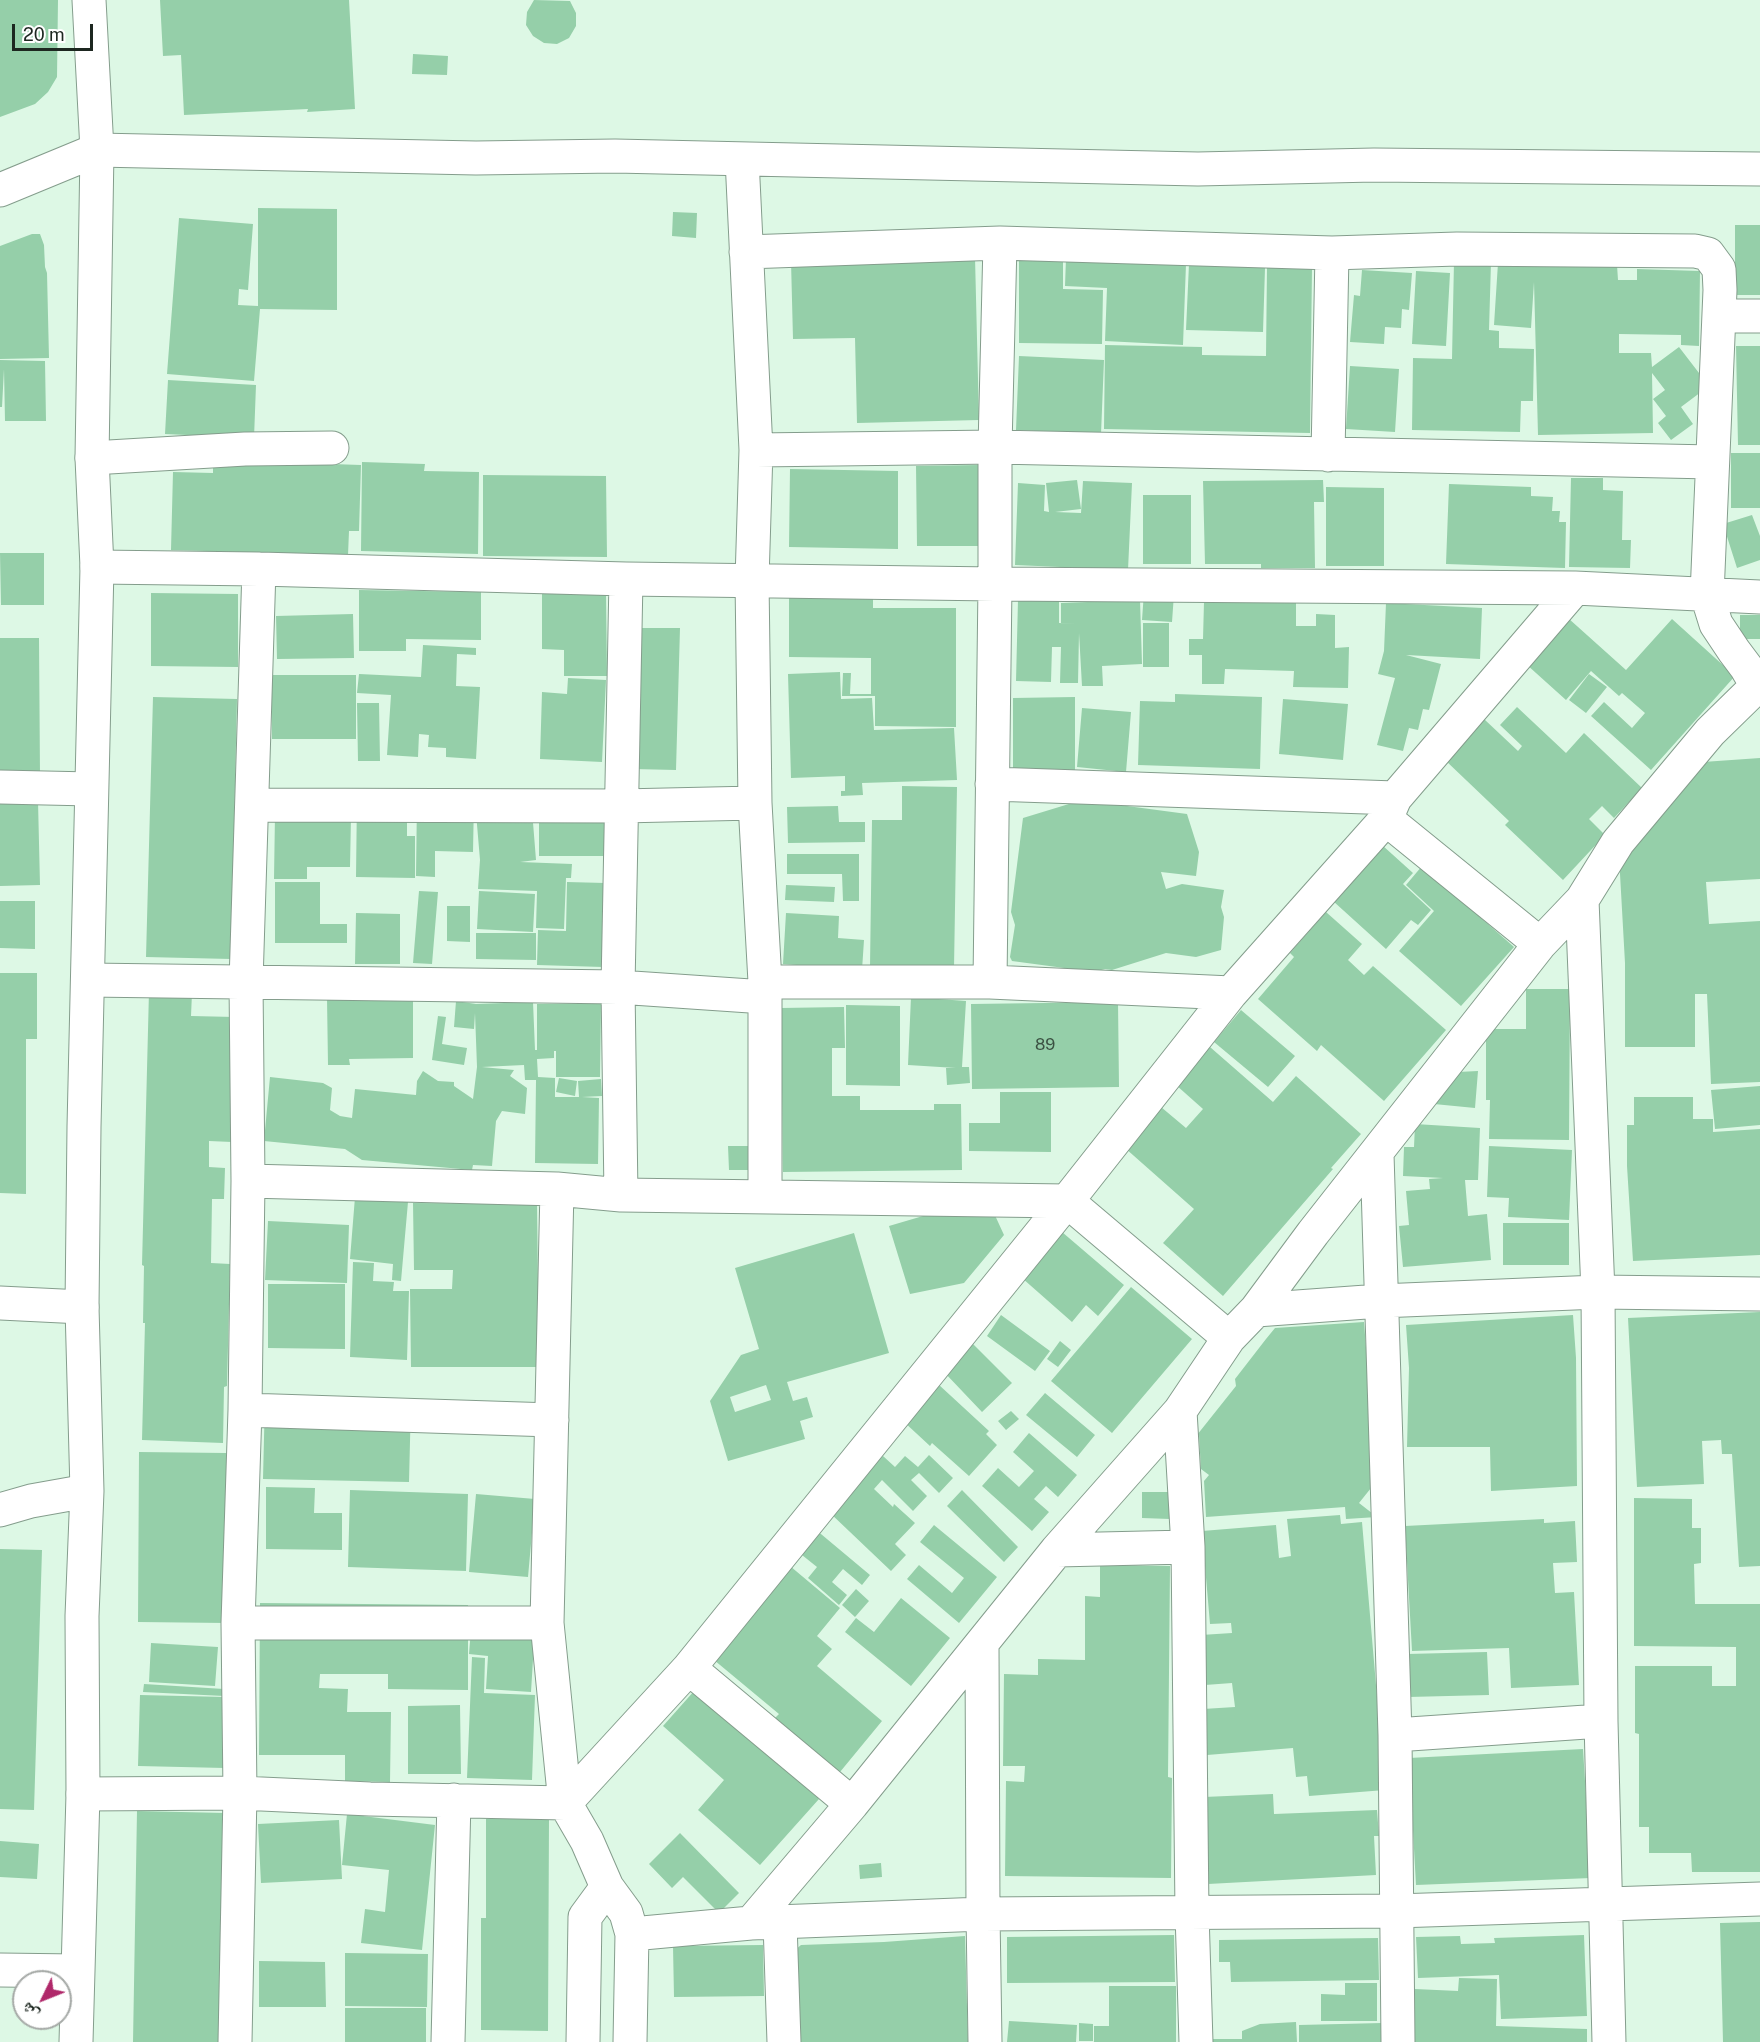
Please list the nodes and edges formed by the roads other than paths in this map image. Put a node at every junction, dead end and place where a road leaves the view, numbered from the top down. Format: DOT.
graph roads {
  1 [pos="89,0"];
  2 [pos="97,150"];
  3 [pos="742,159"];
  4 [pos="1760,169"];
  5 [pos="0,190"];
  6 [pos="1000,243"];
  7 [pos="746,252"];
  8 [pos="1332,253"];
  9 [pos="1720,316"];
  10 [pos="1760,316"];
  11 [pos="995,447"];
  12 [pos="332,448"];
  13 [pos="756,450"];
  14 [pos="1328,455"];
  15 [pos="92,458"];
  16 [pos="1712,462"];
  17 [pos="97,567"];
  18 [pos="259,569"];
  19 [pos="626,579"];
  20 [pos="752,580"];
  21 [pos="995,584"];
  22 [pos="1575,588"];
  23 [pos="1707,595"];
  24 [pos="1760,597"];
  25 [pos="1759,687"];
  26 [pos="992,784"];
  27 [pos="0,787"];
  28 [pos="91,789"];
  29 [pos="755,803"];
  30 [pos="252,805"];
  31 [pos="622,806"];
  32 [pos="1390,808"];
  33 [pos="1582,900"];
  34 [pos="1540,944"];
  35 [pos="88,980"];
  36 [pos="246,982"];
  37 [pos="990,982"];
  38 [pos="618,987"];
  39 [pos="765,989"];
  40 [pos="1231,993"];
  41 [pos="1377,1154"];
  42 [pos="248,1181"];
  43 [pos="557,1189"];
  44 [pos="621,1195"];
  45 [pos="765,1197"];
  46 [pos="1067,1201"];
  47 [pos="1598,1292"];
  48 [pos="1760,1294"];
  49 [pos="1380,1301"];
  50 [pos="0,1303"];
  51 [pos="81,1307"];
  52 [pos="1256,1310"];
  53 [pos="1228,1338"];
  54 [pos="245,1410"];
  55 [pos="1180,1410"];
  56 [pos="552,1420"];
  57 [pos="87,1491"];
  58 [pos="0,1510"];
  59 [pos="1188,1547"];
  60 [pos="1057,1550"];
  61 [pos="238,1623"];
  62 [pos="547,1623"];
  63 [pos="982,1644"];
  64 [pos="689,1668"];
  65 [pos="1601,1721"];
  66 [pos="1395,1735"];
  67 [pos="240,1793"];
  68 [pos="82,1794"];
  69 [pos="454,1800"];
  70 [pos="565,1803"];
  71 [pos="852,1804"];
  72 [pos="607,1887"];
  73 [pos="1760,1899"];
  74 [pos="1606,1905"];
  75 [pos="1396,1911"];
  76 [pos="983,1914"];
  77 [pos="1192,1914"];
  78 [pos="766,1923"];
  79 [pos="632,1934"];
  80 [pos="0,1970"];
  81 [pos="77,1971"];
  82 [pos="76,2042"];
  83 [pos="235,2042"];
  84 [pos="448,2042"];
  85 [pos="584,2042"];
  86 [pos="630,2042"];
  87 [pos="784,2042"];
  88 [pos="986,2042"];
  89 [pos="1196,2042"];
  90 [pos="1398,2042"];
  91 [pos="1609,2042"];
  1 -- 2 [label="street"];
  2 -- 3 [label="street"];
  2 -- 5 [label="street"];
  2 -- 15 [label="street"];
  3 -- 4 [label="street"];
  3 -- 7 [label="street"];
  6 -- 7 [label="street"];
  6 -- 8 [label="street"];
  6 -- 11 [label="street"];
  7 -- 13 [label="street"];
  8 -- 9 [label="street"];
  8 -- 14 [label="street"];
  9 -- 10 [label="street"];
  9 -- 16 [label="street"];
  11 -- 13 [label="street"];
  11 -- 14 [label="street"];
  11 -- 21 [label="street"];
  12 -- 15 [label="street"];
  13 -- 20 [label="street"];
  14 -- 16 [label="street"];
  15 -- 17 [label="street"];
  16 -- 23 [label="street"];
  17 -- 18 [label="street"];
  17 -- 28 [label="street"];
  18 -- 19 [label="street"];
  18 -- 30 [label="street"];
  19 -- 20 [label="street"];
  19 -- 31 [label="street"];
  20 -- 21 [label="street"];
  20 -- 29 [label="street"];
  21 -- 22 [label="street"];
  21 -- 26 [label="street"];
  22 -- 23 [label="street"];
  22 -- 32 [label="street"];
  23 -- 24 [label="street"];
  23 -- 25 [label="street"];
  25 -- 33 [label="street"];
  26 -- 32 [label="street"];
  26 -- 37 [label="street"];
  27 -- 28 [label="street"];
  28 -- 35 [label="street"];
  29 -- 31 [label="street"];
  29 -- 39 [label="street"];
  30 -- 31 [label="street"];
  30 -- 36 [label="street"];
  31 -- 38 [label="street"];
  32 -- 34 [label="street"];
  32 -- 40 [label="street"];
  33 -- 34 [label="street"];
  33 -- 47 [label="street"];
  34 -- 41 [label="street"];
  35 -- 36 [label="street"];
  35 -- 51 [label="street"];
  36 -- 38 [label="street"];
  36 -- 42 [label="street"];
  37 -- 39 [label="street"];
  37 -- 40 [label="street"];
  38 -- 39 [label="street"];
  38 -- 44 [label="street"];
  39 -- 45 [label="street"];
  40 -- 46 [label="street"];
  41 -- 49 [label="street"];
  41 -- 52 [label="street"];
  42 -- 43 [label="street"];
  42 -- 54 [label="street"];
  43 -- 44 [label="street"];
  43 -- 56 [label="street"];
  44 -- 45 [label="street"];
  45 -- 46 [label="street"];
  46 -- 53 [label="street"];
  46 -- 64 [label="street"];
  47 -- 48 [label="street"];
  47 -- 49 [label="street"];
  47 -- 65 [label="street"];
  49 -- 52 [label="street"];
  49 -- 66 [label="street"];
  50 -- 51 [label="street"];
  51 -- 57 [label="street"];
  52 -- 53 [label="street"];
  53 -- 55 [label="street"];
  54 -- 56 [label="street"];
  54 -- 61 [label="street"];
  55 -- 59 [label="street"];
  55 -- 60 [label="street"];
  56 -- 62 [label="street"];
  57 -- 58 [label="street"];
  57 -- 68 [label="street"];
  59 -- 60 [label="street"];
  59 -- 77 [label="street"];
  60 -- 63 [label="street"];
  61 -- 62 [label="street"];
  61 -- 67 [label="street"];
  62 -- 70 [label="street"];
  63 -- 71 [label="street"];
  63 -- 76 [label="street"];
  64 -- 70 [label="street"];
  64 -- 71 [label="street"];
  65 -- 66 [label="street"];
  65 -- 74 [label="street"];
  66 -- 75 [label="street"];
  67 -- 68 [label="street"];
  67 -- 69 [label="street"];
  67 -- 83 [label="street"];
  68 -- 81 [label="street"];
  69 -- 70 [label="street"];
  69 -- 84 [label="street"];
  70 -- 72 [label="street"];
  71 -- 78 [label="street"];
  72 -- 79 [label="street"];
  72 -- 85 [label="street"];
  73 -- 74 [label="street"];
  74 -- 75 [label="street"];
  74 -- 91 [label="street"];
  75 -- 77 [label="street"];
  75 -- 90 [label="street"];
  76 -- 77 [label="street"];
  76 -- 78 [label="street"];
  76 -- 88 [label="street"];
  77 -- 89 [label="street"];
  78 -- 79 [label="street"];
  78 -- 87 [label="street"];
  79 -- 86 [label="street"];
  80 -- 81 [label="street"];
  81 -- 82 [label="street"];
}
